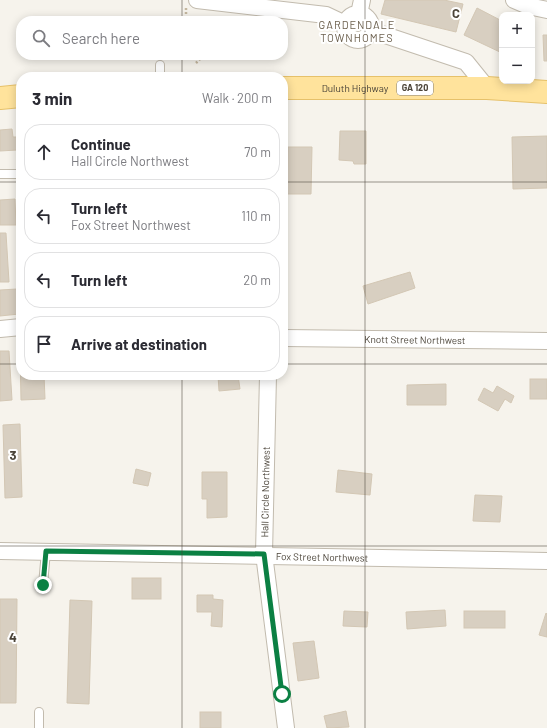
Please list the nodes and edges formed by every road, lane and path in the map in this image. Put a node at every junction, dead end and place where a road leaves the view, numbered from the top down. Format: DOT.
graph roads {
  1 [pos="197,0"];
  2 [pos="514,0"];
  3 [pos="232,2"];
  4 [pos="543,6"];
  5 [pos="360,7"];
  6 [pos="346,24"];
  7 [pos="370,30"];
  8 [pos="199,60"];
  9 [pos="196,64"];
  10 [pos="160,65"];
  11 [pos="160,72"];
  12 [pos="288,88"];
  13 [pos="488,88"];
  14 [pos="547,92"];
  15 [pos="16,96"];
  16 [pos="0,98"];
  17 [pos="0,174"];
  18 [pos="16,174"];
  19 [pos="16,328"];
  20 [pos="0,329"];
  21 [pos="288,338"];
  22 [pos="547,341"];
  23 [pos="268,380"];
  24 [pos="0,550"];
  25 [pos="46,551"];
  26 [pos="264,554"];
  27 [pos="547,561"];
  28 [pos="43,585"];
  29 [pos="39,712"];
  30 [pos="39,728"];
  31 [pos="286,728"];
  1 -- 3 [label="street"];
  2 -- 4 [label="street"];
  3 -- 6 [label="street"];
  5 -- 6 [label="street"];
  5 -- 7 [label="street"];
  6 -- 7 [label="street"];
  7 -- 13 [label="street"];
  8 -- 9 [label="path"];
  10 -- 11 [label="lane"];
  12 -- 13 [label="main road, Duluth Highway / GA 120"];
  13 -- 14 [label="main road, Duluth Highway / GA 120"];
  15 -- 16 [label="main road"];
  17 -- 18 [label="lane"];
  19 -- 20 [label="street"];
  21 -- 22 [label="street, Knott Street Northwest"];
  23 -- 26 [label="street, Hall Circle Northwest"];
  24 -- 25 [label="street, Fox Street Northwest"];
  25 -- 26 [label="street, Fox Street Northwest"];
  25 -- 28 [label="lane"];
  26 -- 27 [label="street, Fox Street Northwest"];
  26 -- 31 [label="street, Hall Circle Northwest"];
  29 -- 30 [label="lane"];
}
